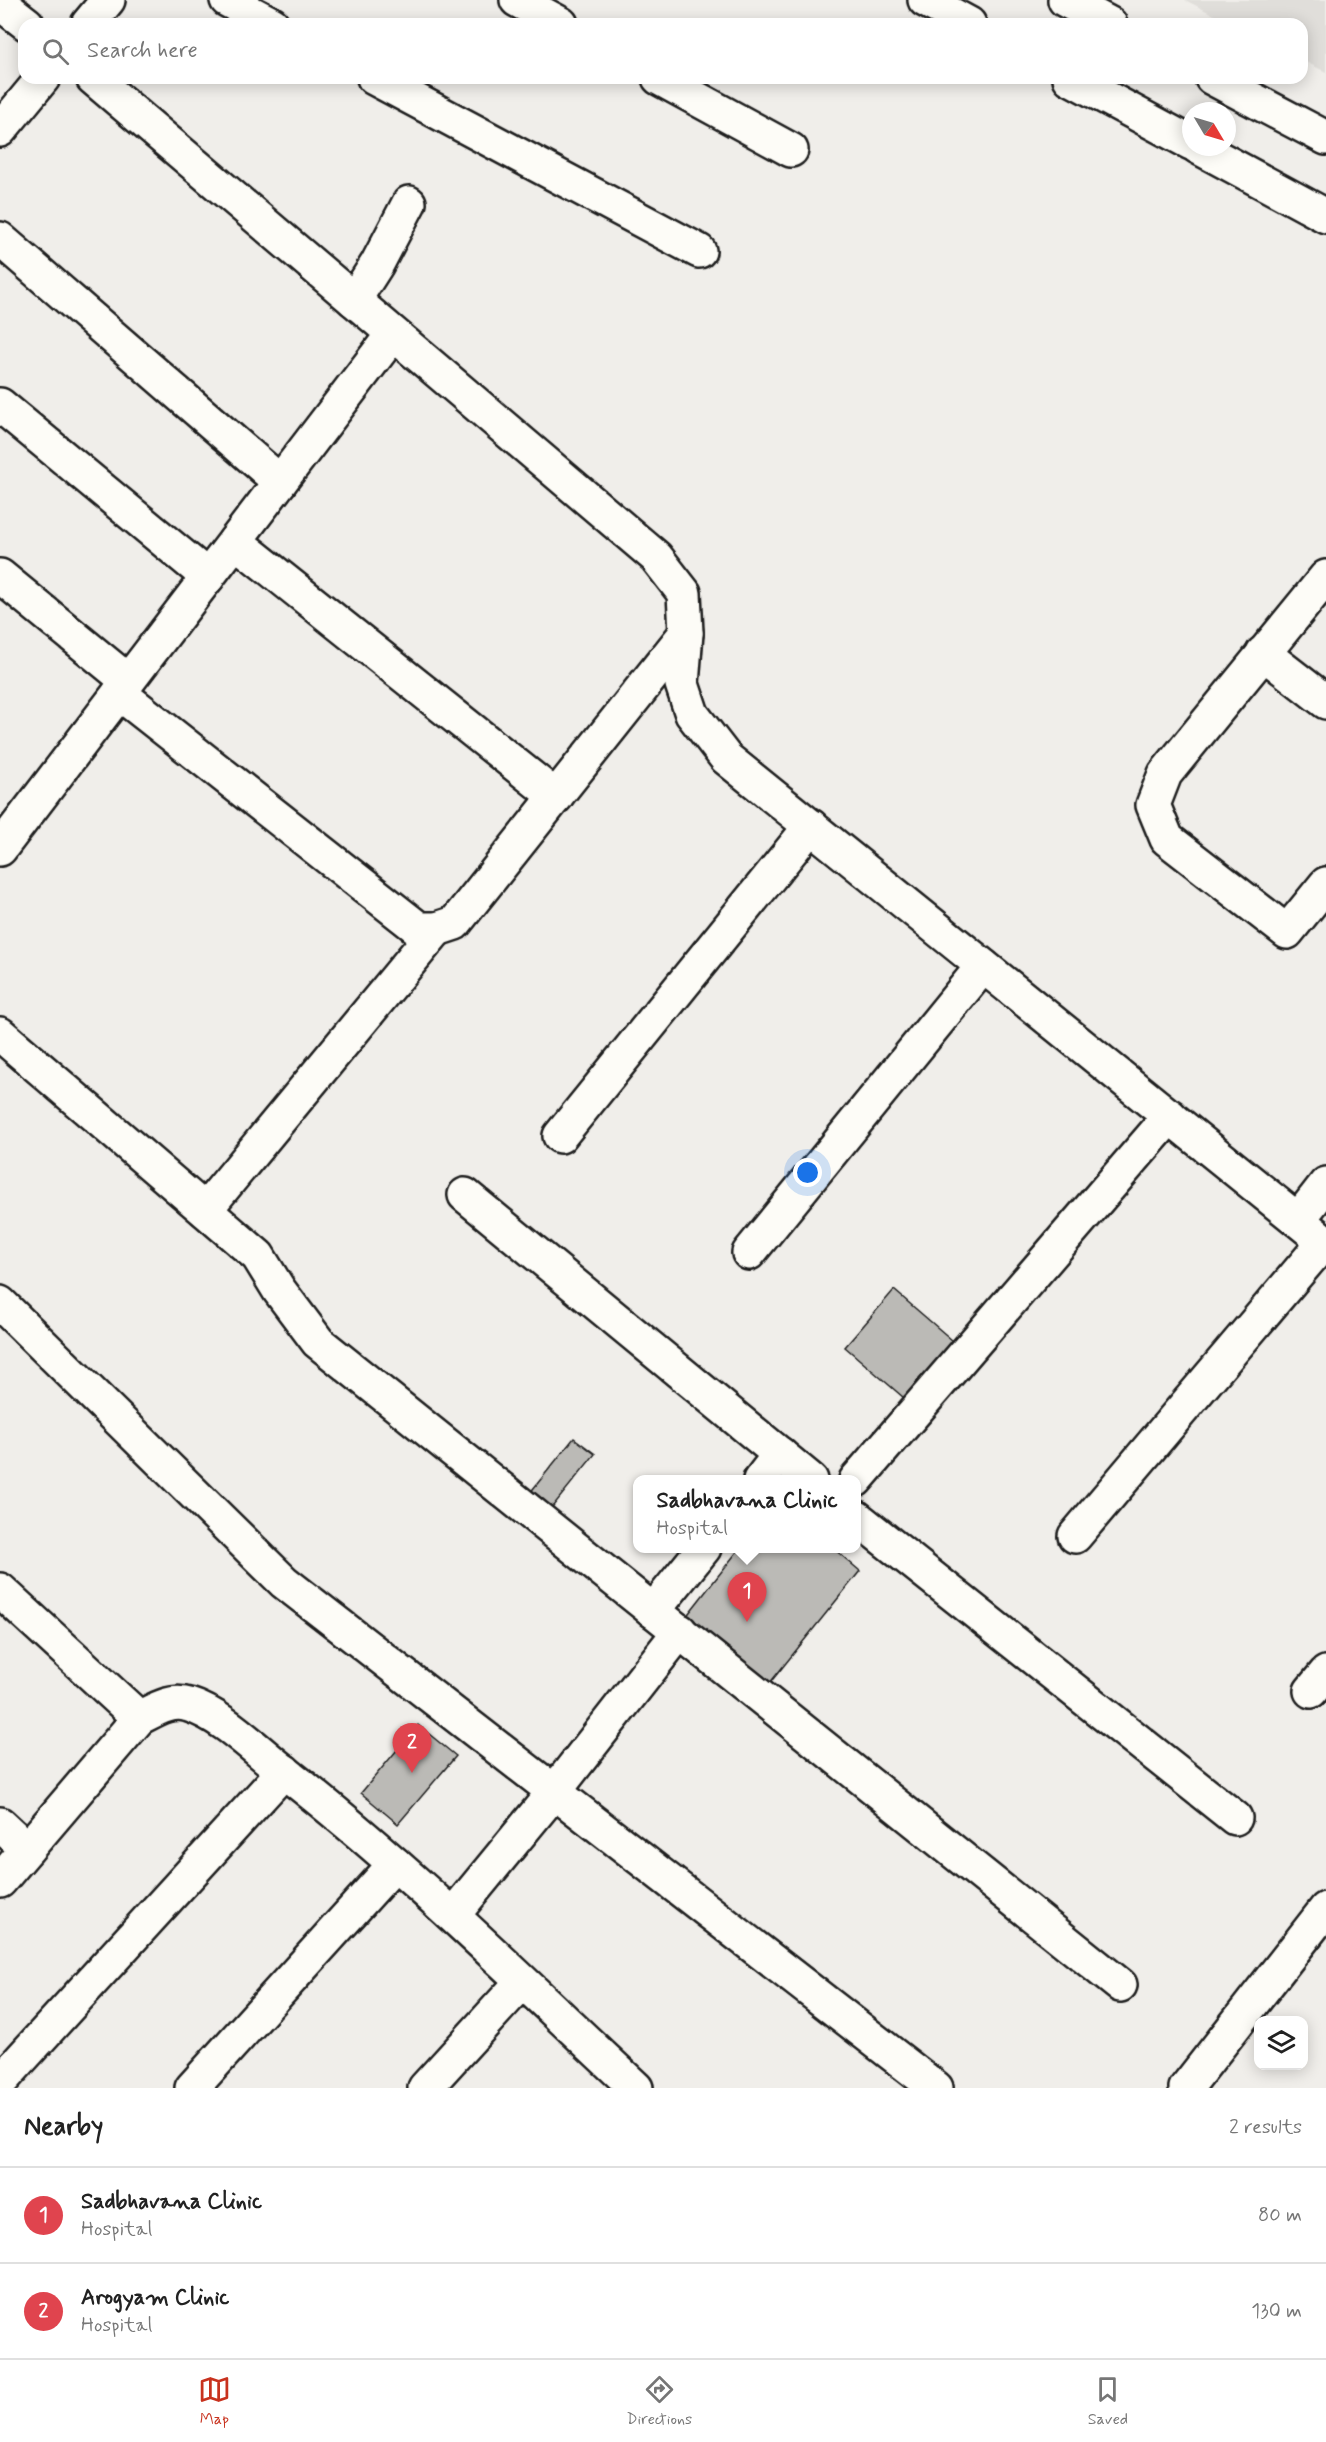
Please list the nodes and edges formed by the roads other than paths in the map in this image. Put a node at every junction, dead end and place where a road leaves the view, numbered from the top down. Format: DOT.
graph roads {
  1 [pos="108,0"];
  2 [pos="226,0"];
  3 [pos="517,0"];
  4 [pos="925,0"];
  5 [pos="1065,0"];
  6 [pos="0,3"];
  7 [pos="19,18"];
  8 [pos="93,18"];
  9 [pos="260,18"];
  10 [pos="550,18"];
  11 [pos="958,18"];
  12 [pos="1099,18"];
  13 [pos="38,84"];
  14 [pos="100,84"];
  15 [pos="385,84"];
  16 [pos="670,84"];
  17 [pos="1081,84"];
  18 [pos="1223,84"];
  19 [pos="0,130"];
  20 [pos="1182,138"];
  21 [pos="1326,138"];
  22 [pos="791,150"];
  23 [pos="1215,156"];
  24 [pos="409,203"];
  25 [pos="1326,216"];
  26 [pos="0,239"];
  27 [pos="699,250"];
  28 [pos="354,300"];
  29 [pos="393,334"];
  30 [pos="0,405"];
  31 [pos="280,482"];
  32 [pos="235,541"];
  33 [pos="0,576"];
  34 [pos="208,577"];
  35 [pos="1326,578"];
  36 [pos="686,633"];
  37 [pos="1263,653"];
  38 [pos="124,687"];
  39 [pos="1326,702"];
  40 [pos="556,797"];
  41 [pos="811,826"];
  42 [pos="0,849"];
  43 [pos="1326,884"];
  44 [pos="438,929"];
  45 [pos="983,966"];
  46 [pos="0,1034"];
  47 [pos="1170,1116"];
  48 [pos="560,1136"];
  49 [pos="1326,1184"];
  50 [pos="465,1195"];
  51 [pos="205,1210"];
  52 [pos="1298,1220"];
  53 [pos="1325,1242"];
  54 [pos="749,1253"];
  55 [pos="0,1303"];
  56 [pos="780,1454"];
  57 [pos="763,1475"];
  58 [pos="806,1475"];
  59 [pos="859,1475"];
  60 [pos="861,1521"];
  61 [pos="1075,1536"];
  62 [pos="700,1553"];
  63 [pos="0,1590"];
  64 [pos="653,1611"];
  65 [pos="680,1631"];
  66 [pos="139,1718"];
  67 [pos="284,1771"];
  68 [pos="554,1791"];
  69 [pos="1235,1818"];
  70 [pos="0,1824"];
  71 [pos="27,1849"];
  72 [pos="395,1864"];
  73 [pos="0,1881"];
  74 [pos="1326,1909"];
  75 [pos="453,1915"];
  76 [pos="522,1982"];
  77 [pos="1120,1984"];
  78 [pos="0,2082"];
  79 [pos="192,2088"];
  80 [pos="425,2088"];
  81 [pos="636,2088"];
  82 [pos="936,2088"];
  83 [pos="1185,2088"];
  1 -- 8 [label="street"];
  2 -- 9 [label="street"];
  3 -- 10 [label="street"];
  4 -- 11 [label="street"];
  5 -- 12 [label="street"];
  6 -- 7 [label="street"];
  13 -- 19 [label="street"];
  14 -- 28 [label="street"];
  15 -- 27 [label="street"];
  16 -- 22 [label="street"];
  17 -- 20 [label="street"];
  18 -- 21 [label="street"];
  23 -- 25 [label="street"];
  24 -- 28 [label="street"];
  26 -- 31 [label="street"];
  28 -- 29 [label="street"];
  29 -- 31 [label="street"];
  29 -- 36 [label="street"];
  30 -- 34 [label="street"];
  31 -- 32 [label="street"];
  32 -- 34 [label="street"];
  32 -- 40 [label="street"];
  33 -- 38 [label="street"];
  34 -- 38 [label="street"];
  35 -- 37 [label="street"];
  36 -- 40 [label="street"];
  36 -- 41 [label="street"];
  37 -- 39 [label="street"];
  37 -- 43 [label="street"];
  38 -- 42 [label="street"];
  38 -- 44 [label="street"];
  40 -- 44 [label="street"];
  41 -- 45 [label="street"];
  41 -- 48 [label="street"];
  44 -- 51 [label="street"];
  45 -- 47 [label="street"];
  45 -- 54 [label="street"];
  46 -- 51 [label="street"];
  47 -- 52 [label="street"];
  47 -- 59 [label="street"];
  49 -- 52 [label="street"];
  50 -- 56 [label="street"];
  51 -- 64 [label="street"];
  52 -- 53 [label="street"];
  53 -- 61 [label="street"];
  55 -- 68 [label="street"];
  56 -- 57 [label="street"];
  56 -- 58 [label="street"];
  60 -- 69 [label="street"];
  62 -- 64 [label="street"];
  63 -- 66 [label="street"];
  64 -- 65 [label="street"];
  65 -- 68 [label="street"];
  65 -- 77 [label="street"];
  66 -- 67 [label="street"];
  66 -- 71 [label="street"];
  67 -- 72 [label="street"];
  67 -- 78 [label="street"];
  68 -- 75 [label="street"];
  68 -- 82 [label="street"];
  70 -- 71 [label="street"];
  71 -- 73 [label="street"];
  72 -- 75 [label="street"];
  72 -- 79 [label="street"];
  74 -- 83 [label="street"];
  75 -- 76 [label="street"];
  76 -- 80 [label="street"];
  76 -- 81 [label="street"];
}
